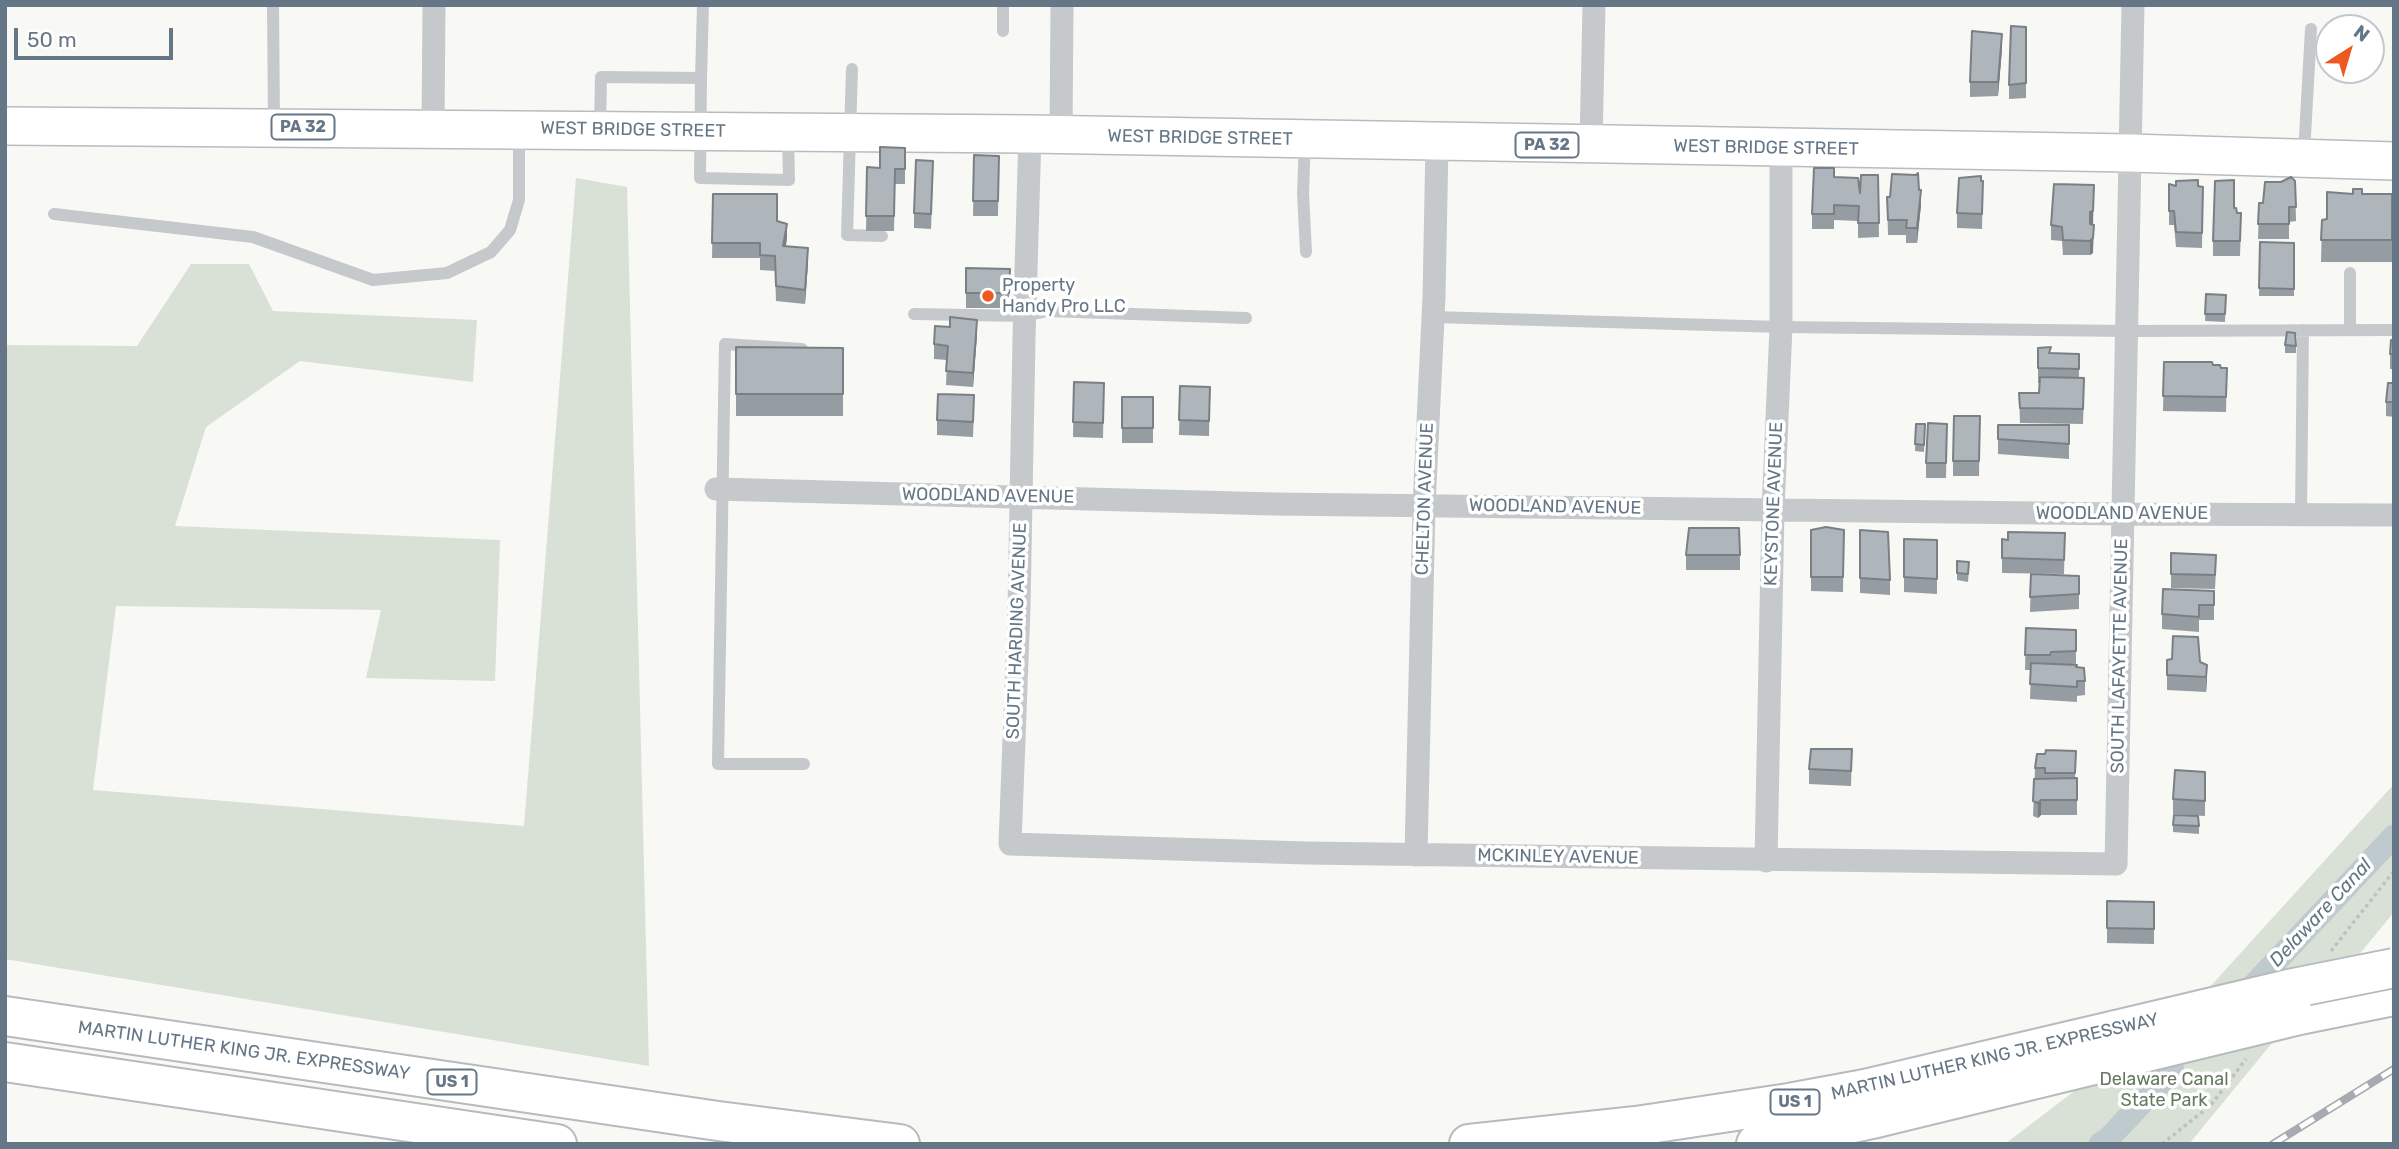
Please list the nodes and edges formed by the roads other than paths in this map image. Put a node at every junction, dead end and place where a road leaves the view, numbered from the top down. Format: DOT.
graph roads {
  1 [pos="273,5"];
  2 [pos="434,5"];
  3 [pos="702,5"];
  4 [pos="1003,5"];
  5 [pos="1062,5"];
  6 [pos="1594,5"];
  7 [pos="2133,5"];
  8 [pos="2311,29"];
  9 [pos="1003,31"];
  10 [pos="852,69"];
  11 [pos="701,78"];
  12 [pos="5,126"];
  13 [pos="274,127"];
  14 [pos="433,128"];
  15 [pos="519,129"];
  16 [pos="600,130"];
  17 [pos="700,131"];
  18 [pos="788,132"];
  19 [pos="850,132"];
  20 [pos="1046,134"];
  21 [pos="1305,140"];
  22 [pos="1437,143"];
  23 [pos="1591,145"];
  24 [pos="1781,148"];
  25 [pos="2130,153"];
  26 [pos="2304,158"];
  27 [pos="2394,161"];
  28 [pos="54,214"];
  29 [pos="882,236"];
  30 [pos="1306,252"];
  31 [pos="2350,274"];
  32 [pos="914,314"];
  33 [pos="1024,316"];
  34 [pos="1433,317"];
  35 [pos="1246,318"];
  36 [pos="1780,327"];
  37 [pos="2303,330"];
  38 [pos="2350,330"];
  39 [pos="2394,330"];
  40 [pos="2128,331"];
  41 [pos="807,349"];
  42 [pos="720,489"];
  43 [pos="1021,496"];
  44 [pos="1424,506"];
  45 [pos="1773,510"];
  46 [pos="2123,514"];
  47 [pos="2301,515"];
  48 [pos="2394,515"];
  49 [pos="804,764"];
  50 [pos="1010,835"];
  51 [pos="1416,855"];
  52 [pos="1766,861"];
  53 [pos="2116,864"];
  54 [pos="2394,968"];
  55 [pos="2394,996"];
  56 [pos="5,1016"];
  57 [pos="2119,1044"];
  58 [pos="5,1062"];
  59 [pos="557,1144"];
  60 [pos="900,1144"];
  61 [pos="1469,1144"];
  62 [pos="1756,1144"];
  1 -- 13 [label="lane"];
  2 -- 14 [label="street"];
  3 -- 11 [label="lane"];
  4 -- 9 [label="lane"];
  5 -- 20 [label="street, SOUTH HARDING AVENUE"];
  6 -- 23 [label="street"];
  7 -- 25 [label="street, SOUTH LAFAYETTE AVENUE"];
  8 -- 26 [label="lane"];
  10 -- 19 [label="lane"];
  11 -- 16 [label="lane"];
  11 -- 17 [label="lane"];
  12 -- 13 [label="main road, WEST BRIDGE STREET / PA 32"];
  13 -- 14 [label="main road, WEST BRIDGE STREET / PA 32"];
  14 -- 15 [label="main road, WEST BRIDGE STREET / PA 32"];
  15 -- 16 [label="main road, WEST BRIDGE STREET / PA 32"];
  15 -- 28 [label="lane"];
  16 -- 17 [label="main road, WEST BRIDGE STREET / PA 32"];
  17 -- 18 [label="main road, WEST BRIDGE STREET / PA 32"];
  17 -- 18 [label="lane"];
  18 -- 19 [label="main road, WEST BRIDGE STREET / PA 32"];
  19 -- 20 [label="main road, WEST BRIDGE STREET / PA 32"];
  19 -- 29 [label="lane"];
  20 -- 21 [label="main road, WEST BRIDGE STREET / PA 32"];
  20 -- 33 [label="street, SOUTH HARDING AVENUE"];
  21 -- 22 [label="main road, WEST BRIDGE STREET / PA 32"];
  21 -- 30 [label="lane"];
  22 -- 23 [label="main road, WEST BRIDGE STREET / PA 32"];
  22 -- 34 [label="street, CHELTON AVENUE"];
  23 -- 24 [label="main road, WEST BRIDGE STREET / PA 32"];
  24 -- 25 [label="main road, WEST BRIDGE STREET / PA 32"];
  24 -- 36 [label="street, KEYSTONE AVENUE"];
  25 -- 26 [label="main road, WEST BRIDGE STREET / PA 32"];
  25 -- 40 [label="street, SOUTH LAFAYETTE AVENUE"];
  26 -- 27 [label="main road, WEST BRIDGE STREET / PA 32"];
  31 -- 38 [label="lane"];
  32 -- 33 [label="lane"];
  33 -- 35 [label="lane"];
  33 -- 43 [label="street, SOUTH HARDING AVENUE"];
  34 -- 36 [label="lane"];
  34 -- 44 [label="street, CHELTON AVENUE"];
  36 -- 40 [label="lane"];
  36 -- 45 [label="street, KEYSTONE AVENUE"];
  37 -- 38 [label="lane"];
  37 -- 40 [label="lane"];
  37 -- 47 [label="lane"];
  38 -- 39 [label="lane"];
  40 -- 46 [label="street, SOUTH LAFAYETTE AVENUE"];
  41 -- 42 [label="lane"];
  42 -- 43 [label="street, WOODLAND AVENUE"];
  42 -- 49 [label="lane"];
  43 -- 44 [label="street, WOODLAND AVENUE"];
  43 -- 50 [label="street, SOUTH HARDING AVENUE"];
  44 -- 45 [label="street, WOODLAND AVENUE"];
  44 -- 51 [label="street, CHELTON AVENUE"];
  45 -- 46 [label="street, WOODLAND AVENUE"];
  45 -- 52 [label="street, KEYSTONE AVENUE"];
  46 -- 47 [label="street, WOODLAND AVENUE"];
  46 -- 53 [label="street, SOUTH LAFAYETTE AVENUE"];
  47 -- 48 [label="street, WOODLAND AVENUE"];
  50 -- 51 [label="street, MCKINLEY AVENUE"];
  51 -- 52 [label="street, MCKINLEY AVENUE"];
  52 -- 53 [label="street, MCKINLEY AVENUE"];
  54 -- 57 [label="highway, MARTIN LUTHER KING JR. EXPRESSWAY / US 1, bridge"];
  55 -- 57 [label="highway, MARTIN LUTHER KING JR. EXPRESSWAY / US 1, bridge"];
  56 -- 60 [label="highway, MARTIN LUTHER KING JR. EXPRESSWAY / US 1"];
  57 -- 61 [label="highway, MARTIN LUTHER KING JR. EXPRESSWAY / US 1"];
  57 -- 62 [label="highway, MARTIN LUTHER KING JR. EXPRESSWAY / US 1"];
  58 -- 59 [label="highway"];
}
